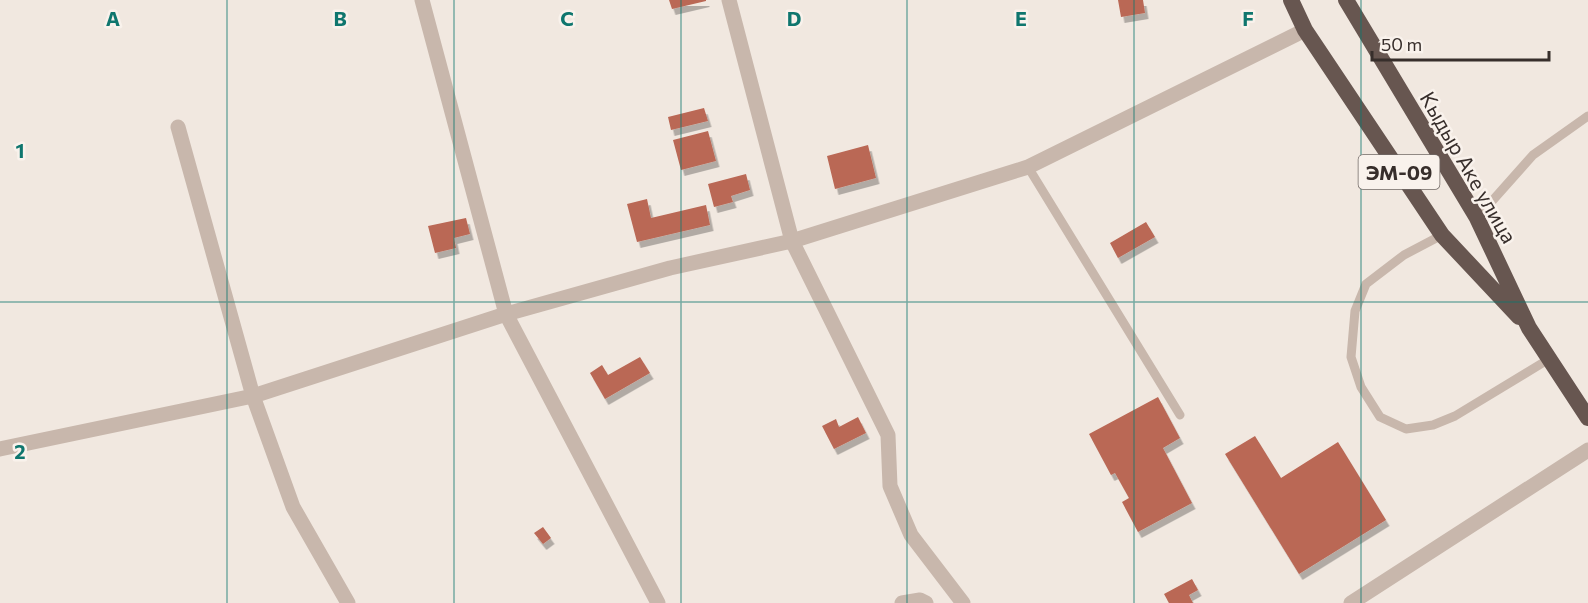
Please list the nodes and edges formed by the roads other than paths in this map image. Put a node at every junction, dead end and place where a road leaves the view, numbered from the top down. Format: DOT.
graph roads {
  1 [pos="422,0"];
  2 [pos="729,0"];
  3 [pos="1291,0"];
  4 [pos="1346,0"];
  5 [pos="1305,30"];
  6 [pos="1588,116"];
  7 [pos="178,127"];
  8 [pos="1028,167"];
  9 [pos="1477,218"];
  10 [pos="1442,235"];
  11 [pos="792,241"];
  12 [pos="506,314"];
  13 [pos="1529,328"];
  14 [pos="1550,359"];
  15 [pos="253,396"];
  16 [pos="1180,416"];
  17 [pos="1588,418"];
  18 [pos="0,449"];
  19 [pos="1588,450"];
  20 [pos="348,603"];
  21 [pos="658,603"];
  22 [pos="902,603"];
  23 [pos="926,603"];
  24 [pos="963,603"];
  25 [pos="1351,603"];
  1 -- 12 [label="street"];
  2 -- 11 [label="street"];
  3 -- 5 [label="highway, Кыдыр Аке улица / ЭМ-09"];
  4 -- 9 [label="highway, Кыдыр Аке улица / ЭМ-09"];
  5 -- 8 [label="street"];
  5 -- 10 [label="highway, Кыдыр Аке улица / ЭМ-09"];
  6 -- 9 [label="lane"];
  7 -- 15 [label="street"];
  8 -- 11 [label="street"];
  8 -- 16 [label="lane"];
  9 -- 13 [label="highway, Кыдыр Аке улица / ЭМ-09"];
  10 -- 13 [label="highway, Кыдыр Аке улица / ЭМ-09"];
  10 -- 14 [label="lane"];
  11 -- 12 [label="street"];
  11 -- 24 [label="street"];
  12 -- 15 [label="street"];
  12 -- 21 [label="street"];
  13 -- 14 [label="highway, Кыдыр Аке улица / ЭМ-09"];
  14 -- 17 [label="highway, Кыдыр Аке улица / ЭМ-09"];
  15 -- 18 [label="street"];
  15 -- 20 [label="street"];
  19 -- 25 [label="street"];
  22 -- 23 [label="street"];
}
